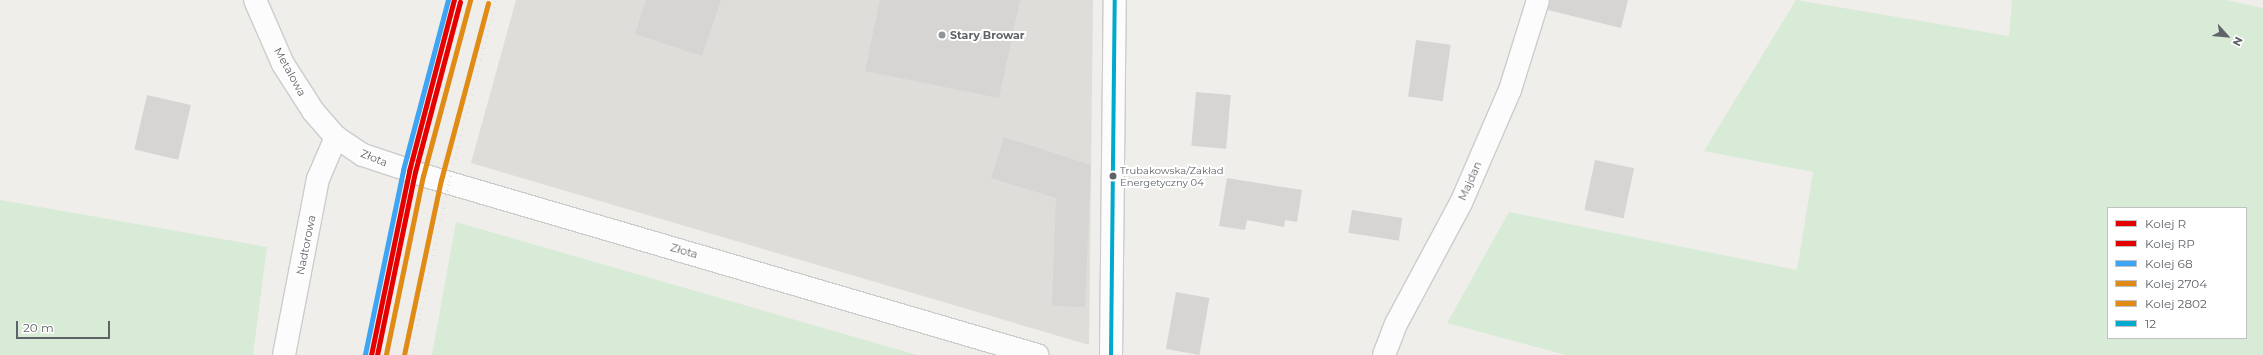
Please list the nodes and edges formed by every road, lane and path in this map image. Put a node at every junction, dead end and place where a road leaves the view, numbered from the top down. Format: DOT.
graph roads {
  1 [pos="255,0"];
  2 [pos="1115,0"];
  3 [pos="1538,0"];
  4 [pos="336,137"];
  5 [pos="284,355"];
  6 [pos="1037,355"];
  7 [pos="1111,355"];
  8 [pos="1384,355"];
  1 -- 4 [label="street, Metalowa"];
  2 -- 7 [label="street"];
  3 -- 8 [label="street, Majdan"];
  4 -- 5 [label="street, Nadtorowa"];
  4 -- 6 [label="street, Złota"];
}
